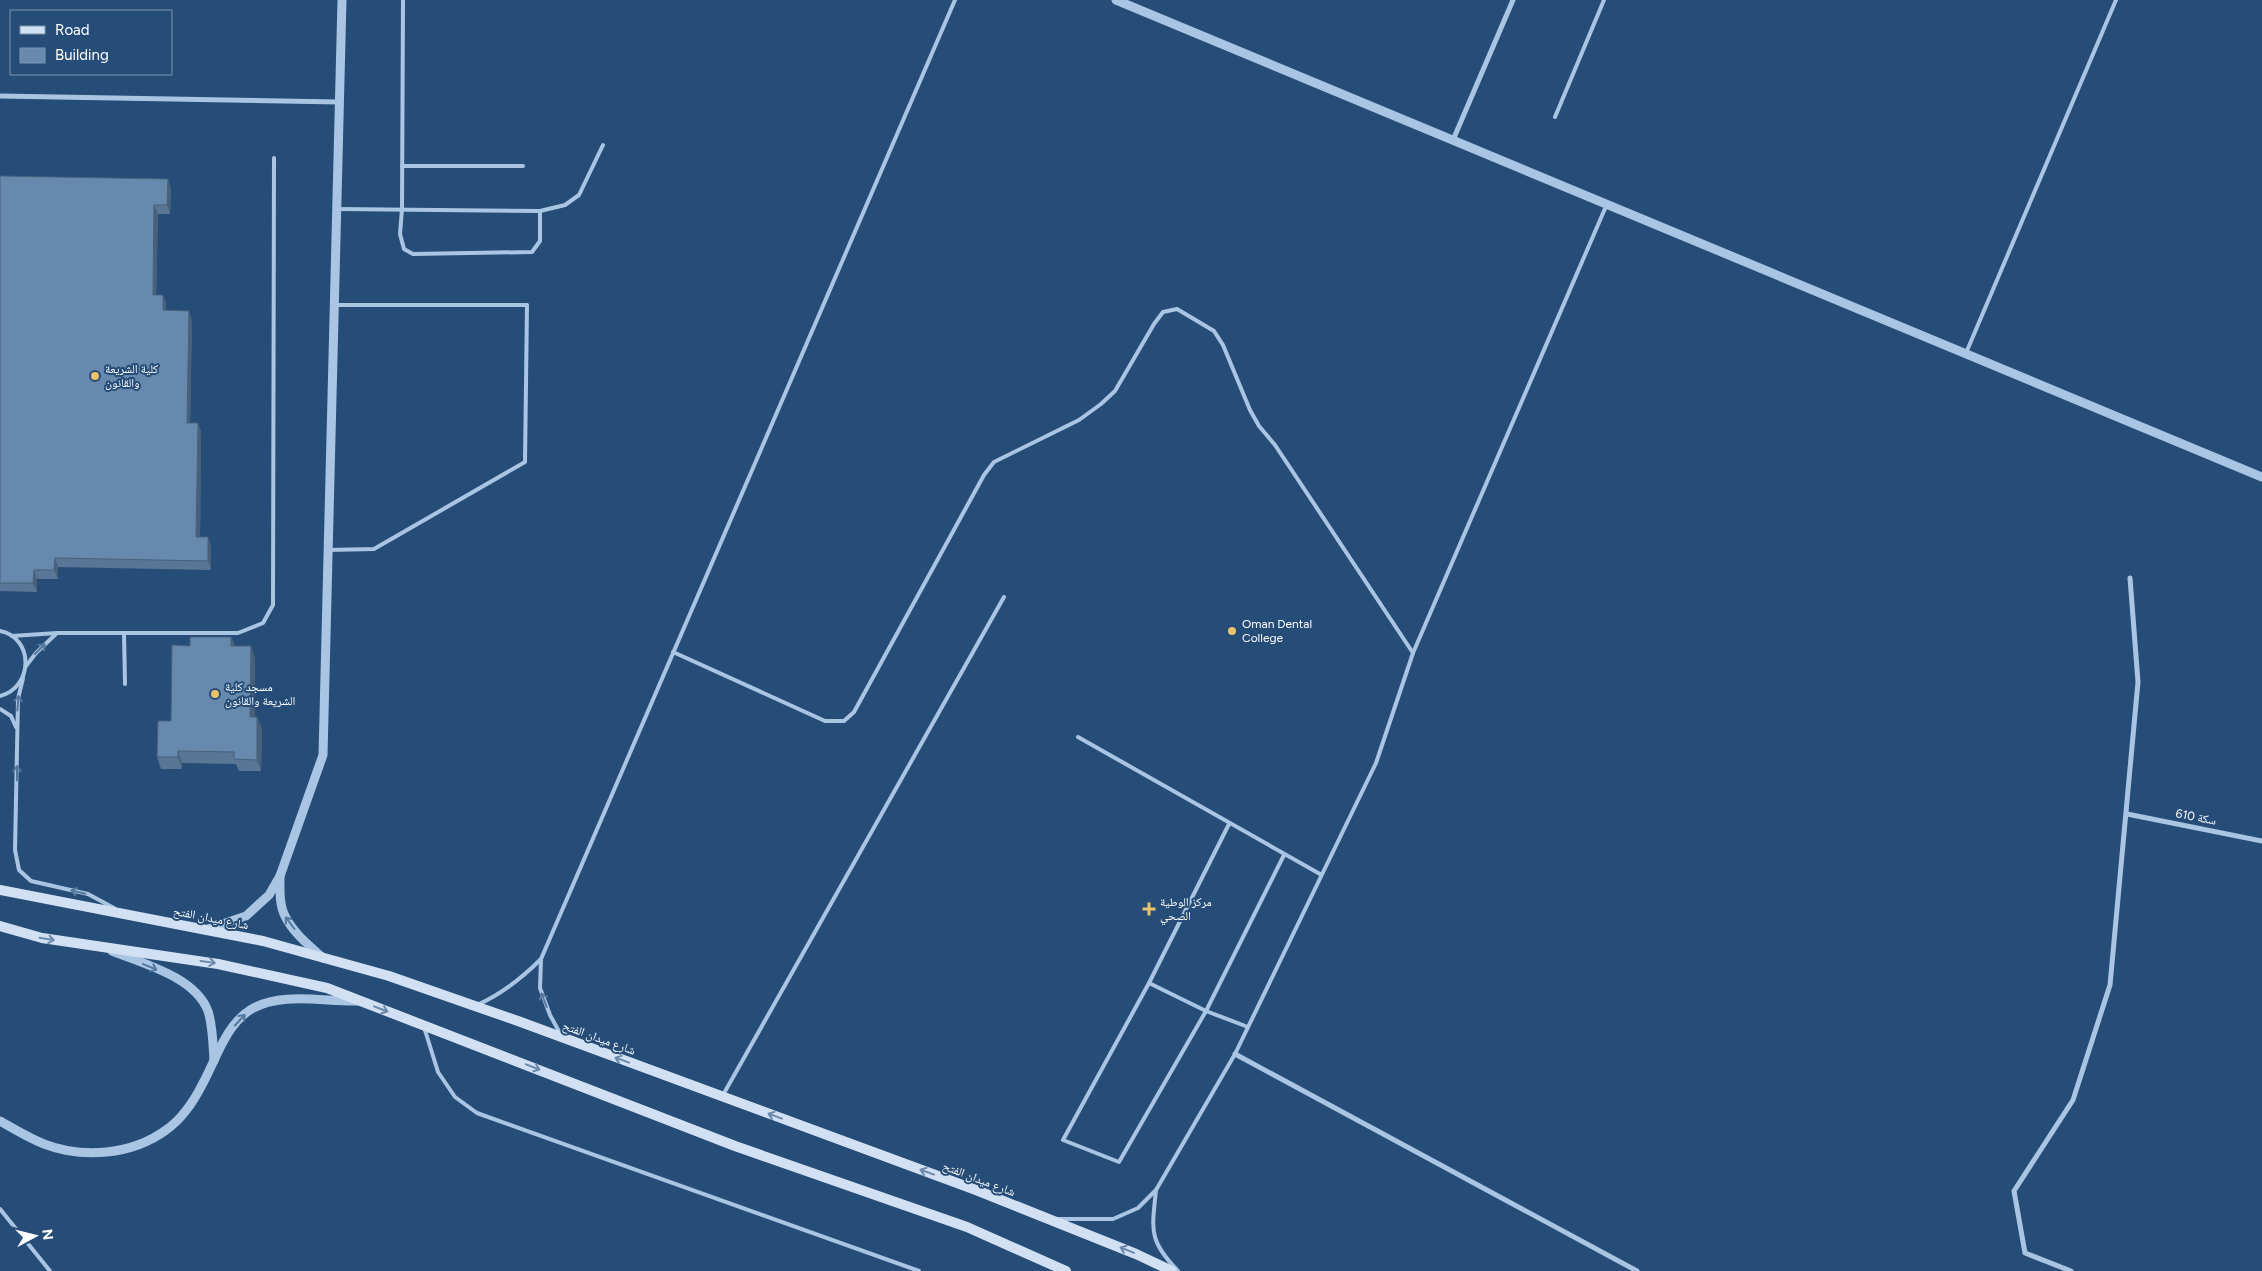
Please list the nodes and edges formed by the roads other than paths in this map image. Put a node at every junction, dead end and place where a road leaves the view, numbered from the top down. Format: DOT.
graph roads {
  1 [pos="342,0"];
  2 [pos="403,0"];
  3 [pos="955,0"];
  4 [pos="1116,0"];
  5 [pos="1514,0"];
  6 [pos="1604,0"];
  7 [pos="2116,0"];
  8 [pos="0,96"];
  9 [pos="339,102"];
  10 [pos="1555,117"];
  11 [pos="1453,140"];
  12 [pos="604,145"];
  13 [pos="274,158"];
  14 [pos="402,166"];
  15 [pos="523,166"];
  16 [pos="1607,204"];
  17 [pos="337,209"];
  18 [pos="402,209"];
  19 [pos="540,211"];
  20 [pos="334,305"];
  21 [pos="1966,353"];
  22 [pos="2262,477"];
  23 [pos="328,550"];
  24 [pos="2130,578"];
  25 [pos="1004,597"];
  26 [pos="0,631"];
  27 [pos="57,633"];
  28 [pos="124,633"];
  29 [pos="12,636"];
  30 [pos="674,652"];
  31 [pos="1413,653"];
  32 [pos="26,667"];
  33 [pos="23,678"];
  34 [pos="126,684"];
  35 [pos="0,696"];
  36 [pos="0,709"];
  37 [pos="17,728"];
  38 [pos="1078,737"];
  39 [pos="2126,814"];
  40 [pos="1229,824"];
  41 [pos="2262,841"];
  42 [pos="1284,855"];
  43 [pos="1320,874"];
  44 [pos="280,876"];
  45 [pos="0,890"];
  46 [pos="122,913"];
  47 [pos="0,926"];
  48 [pos="205,930"];
  49 [pos="106,948"];
  50 [pos="323,958"];
  51 [pos="541,959"];
  52 [pos="1149,983"];
  53 [pos="360,1000"];
  54 [pos="474,1006"];
  55 [pos="1206,1011"];
  56 [pos="423,1025"];
  57 [pos="1248,1027"];
  58 [pos="563,1038"];
  59 [pos="1235,1054"];
  60 [pos="214,1061"];
  61 [pos="722,1097"];
  62 [pos="0,1121"];
  63 [pos="1156,1190"];
  64 [pos="0,1209"];
  65 [pos="1046,1218"];
  66 [pos="50,1271"];
  67 [pos="919,1271"];
  68 [pos="1066,1271"];
  69 [pos="1172,1271"];
  70 [pos="1178,1271"];
  71 [pos="1638,1271"];
  72 [pos="2071,1271"];
  1 -- 9 [label="street"];
  2 -- 14 [label="lane"];
  3 -- 30 [label="lane"];
  4 -- 11 [label="street"];
  5 -- 11 [label="street"];
  6 -- 10 [label="lane"];
  7 -- 21 [label="lane"];
  8 -- 9 [label="street"];
  9 -- 17 [label="street"];
  11 -- 16 [label="street"];
  12 -- 19 [label="lane"];
  13 -- 28 [label="lane"];
  14 -- 15 [label="lane"];
  14 -- 18 [label="lane"];
  16 -- 21 [label="street"];
  16 -- 31 [label="lane"];
  17 -- 18 [label="lane"];
  17 -- 20 [label="street"];
  18 -- 19 [label="lane"];
  18 -- 19 [label="lane"];
  20 -- 23 [label="street"];
  20 -- 23 [label="lane"];
  21 -- 22 [label="street"];
  23 -- 44 [label="street"];
  24 -- 39 [label="street"];
  25 -- 61 [label="lane"];
  26 -- 29 [label="lane"];
  27 -- 28 [label="lane"];
  27 -- 29 [label="lane"];
  32 -- 27 [label="lane, one-way"];
  28 -- 34 [label="lane"];
  29 -- 32 [label="lane"];
  30 -- 31 [label="lane"];
  30 -- 51 [label="lane"];
  31 -- 43 [label="lane"];
  32 -- 33 [label="lane"];
  33 -- 35 [label="lane"];
  37 -- 33 [label="lane, one-way"];
  36 -- 37 [label="lane"];
  46 -- 37 [label="lane, one-way"];
  38 -- 40 [label="lane"];
  39 -- 41 [label="street, سكة 610"];
  39 -- 72 [label="street"];
  40 -- 42 [label="lane"];
  40 -- 52 [label="lane"];
  42 -- 43 [label="lane"];
  42 -- 55 [label="lane"];
  43 -- 57 [label="lane"];
  44 -- 48 [label="street"];
  50 -- 44 [label="street, one-way"];
  45 -- 46 [label="main road, شارع ميدان الفتح"];
  46 -- 48 [label="main road, شارع ميدان الفتح"];
  47 -- 49 [label="main road, one-way"];
  48 -- 50 [label="main road, شارع ميدان الفتح"];
  49 -- 53 [label="main road, one-way"];
  49 -- 60 [label="street, one-way"];
  50 -- 54 [label="main road, شارع ميدان الفتح"];
  51 -- 54 [label="lane"];
  58 -- 51 [label="lane, one-way"];
  52 -- 55 [label="lane"];
  52 -- 55 [label="lane"];
  53 -- 56 [label="main road, one-way"];
  60 -- 53 [label="street, one-way"];
  54 -- 58 [label="main road, شارع ميدان الفتح"];
  55 -- 57 [label="lane"];
  56 -- 67 [label="lane"];
  56 -- 68 [label="main road, one-way"];
  57 -- 59 [label="lane"];
  61 -- 58 [label="main road, شارع ميدان الفتح, one-way"];
  59 -- 63 [label="lane"];
  59 -- 71 [label="street"];
  60 -- 62 [label="street"];
  65 -- 61 [label="main road, شارع ميدان الفتح, one-way"];
  63 -- 65 [label="lane"];
  63 -- 70 [label="lane"];
  64 -- 66 [label="lane"];
  69 -- 65 [label="main road, شارع ميدان الفتح, one-way"];
}
